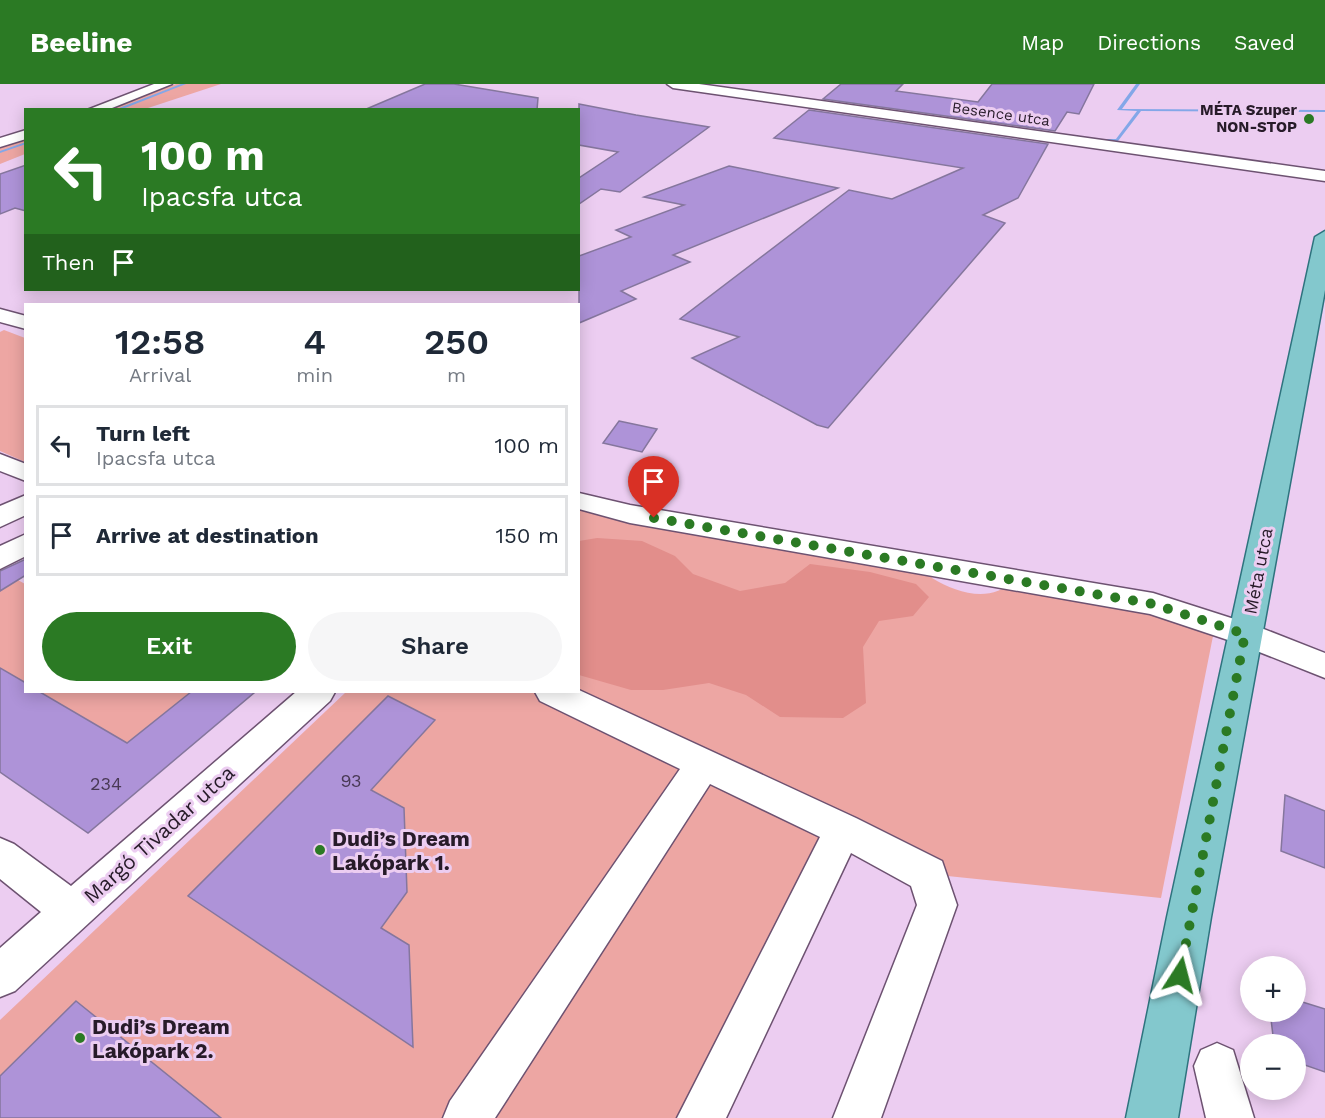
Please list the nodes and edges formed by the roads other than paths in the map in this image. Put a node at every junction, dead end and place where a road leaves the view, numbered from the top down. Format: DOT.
graph roads {
  1 [pos="166,84"];
  2 [pos="673,84"];
  3 [pos="99,108"];
  4 [pos="24,135"];
  5 [pos="0,143"];
  6 [pos="1325,176"];
  7 [pos="1325,237"];
  8 [pos="0,462"];
  9 [pos="24,472"];
  10 [pos="580,501"];
  11 [pos="24,504"];
  12 [pos="0,518"];
  13 [pos="24,544"];
  14 [pos="0,559"];
  15 [pos="1245,634"];
  16 [pos="1325,666"];
  17 [pos="317,693"];
  18 [pos="554,693"];
  19 [pos="703,764"];
  20 [pos="843,830"];
  21 [pos="0,856"];
  22 [pos="73,912"];
  23 [pos="0,976"];
  24 [pos="1217,1066"];
  25 [pos="467,1118"];
  26 [pos="701,1118"];
  27 [pos="857,1118"];
  28 [pos="1152,1118"];
  29 [pos="1230,1118"];
  1 -- 3 [label="street"];
  2 -- 6 [label="street, Besence utca"];
  4 -- 5 [label="street"];
  7 -- 15 [label="main road, Méta utca"];
  8 -- 9 [label="street"];
  10 -- 15 [label="street"];
  11 -- 12 [label="street"];
  13 -- 14 [label="street"];
  15 -- 16 [label="street"];
  15 -- 28 [label="main road, Méta utca"];
  17 -- 22 [label="street, Margó Tivadar utca"];
  18 -- 19 [label="street"];
  19 -- 20 [label="street"];
  19 -- 25 [label="street"];
  20 -- 26 [label="street"];
  20 -- 27 [label="street"];
  21 -- 22 [label="street"];
  22 -- 23 [label="street, Margó Tivadar utca"];
  24 -- 29 [label="street"];
}
